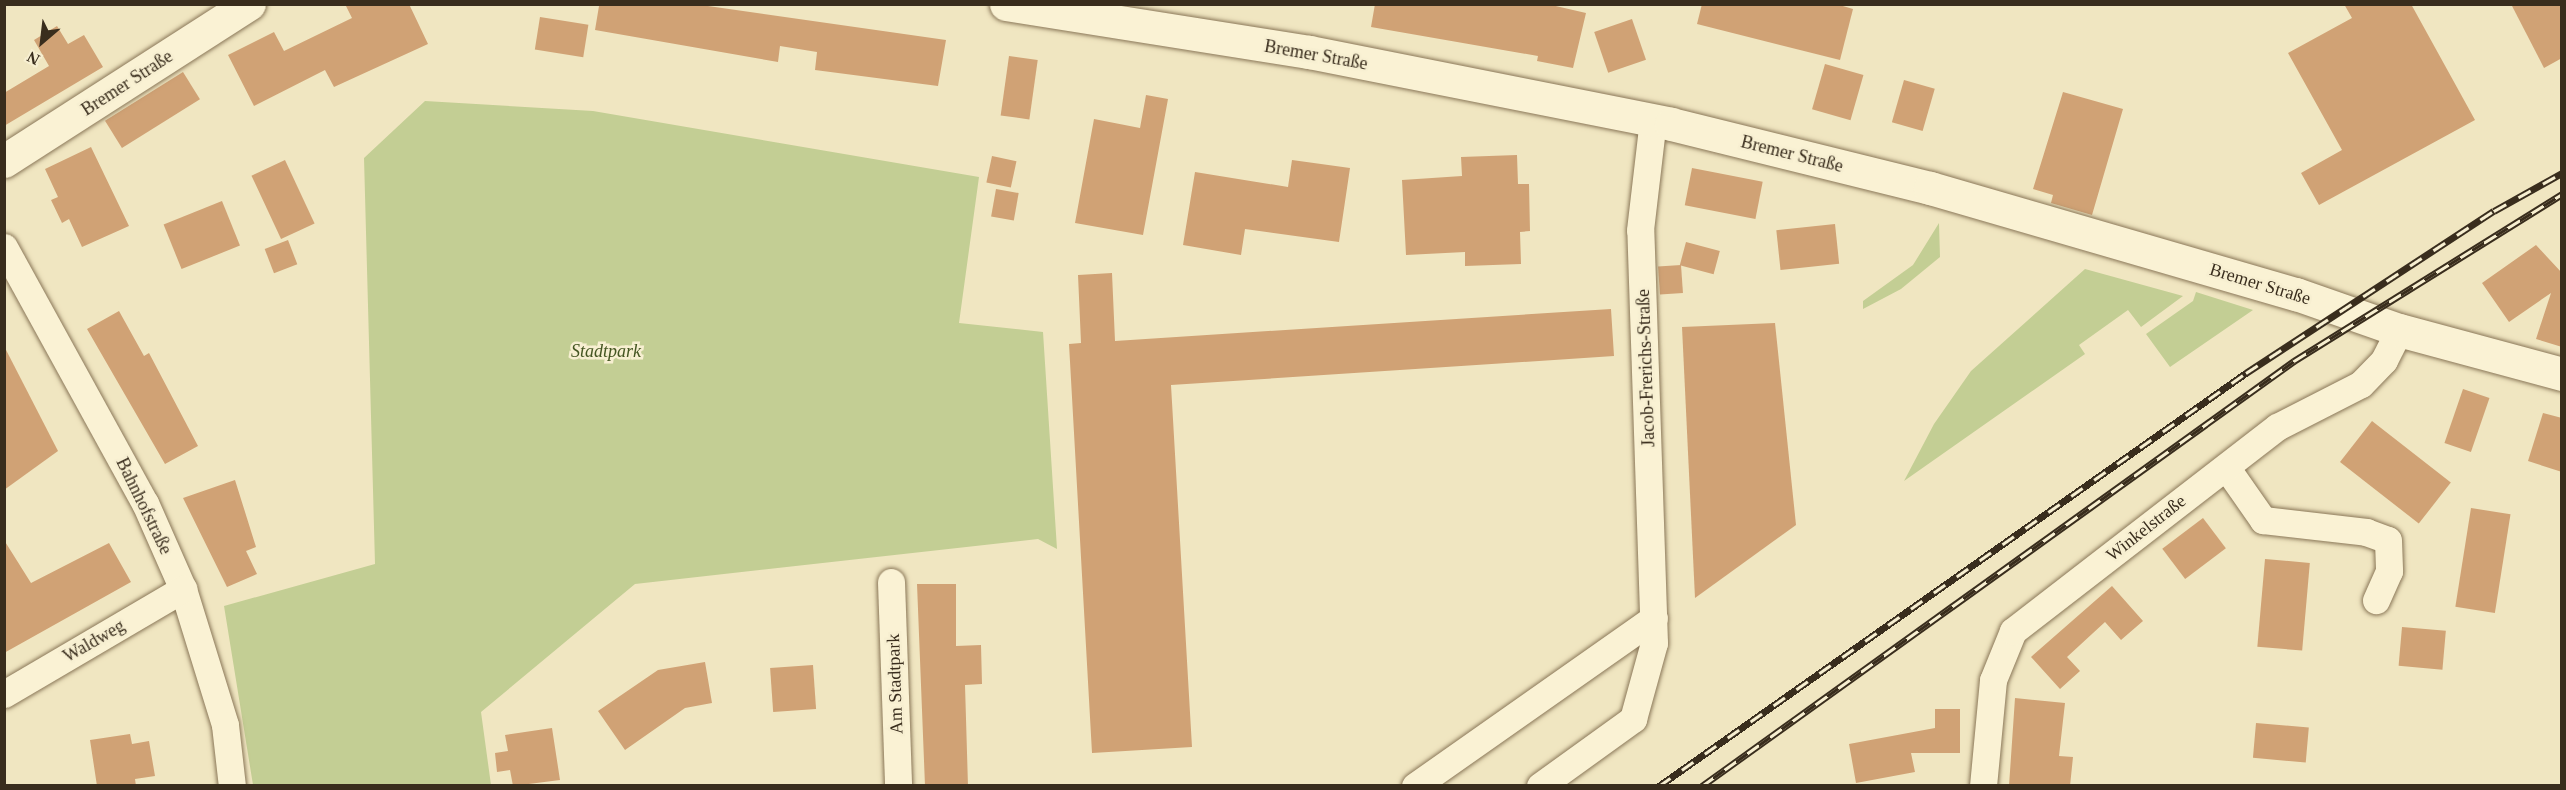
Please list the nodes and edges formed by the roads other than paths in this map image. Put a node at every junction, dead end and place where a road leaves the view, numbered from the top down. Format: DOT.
graph roads {
  1 [pos="249,4"];
  2 [pos="1006,4"];
  3 [pos="1046,7"];
  4 [pos="1653,120"];
  5 [pos="4,161"];
  6 [pos="4,247"];
  7 [pos="2399,330"];
  8 [pos="2562,374"];
  9 [pos="2226,467"];
  10 [pos="891,582"];
  11 [pos="183,589"];
  12 [pos="2376,600"];
  13 [pos="1654,618"];
  14 [pos="4,694"];
  15 [pos="232,786"];
  16 [pos="898,786"];
  17 [pos="1415,786"];
  18 [pos="1540,786"];
  19 [pos="1983,786"];
  1 -- 5 [label="street, Bremer Straße"];
  2 -- 3 [label="street, Bremer Straße"];
  3 -- 4 [label="street, Bremer Straße"];
  4 -- 7 [label="street, Bremer Straße"];
  4 -- 13 [label="street, Jacob-Frerichs-Straße"];
  6 -- 11 [label="street, Bahnhofstraße"];
  7 -- 8 [label="street, Bremer Straße"];
  7 -- 9 [label="street, Winkelstraße"];
  9 -- 12 [label="street"];
  9 -- 19 [label="street, Winkelstraße"];
  10 -- 16 [label="street, Am Stadtpark"];
  11 -- 14 [label="street, Waldweg"];
  11 -- 15 [label="street, Bahnhofstraße"];
  13 -- 17 [label="street"];
  13 -- 18 [label="street, Jacob-Frerichs-Straße"];
}
